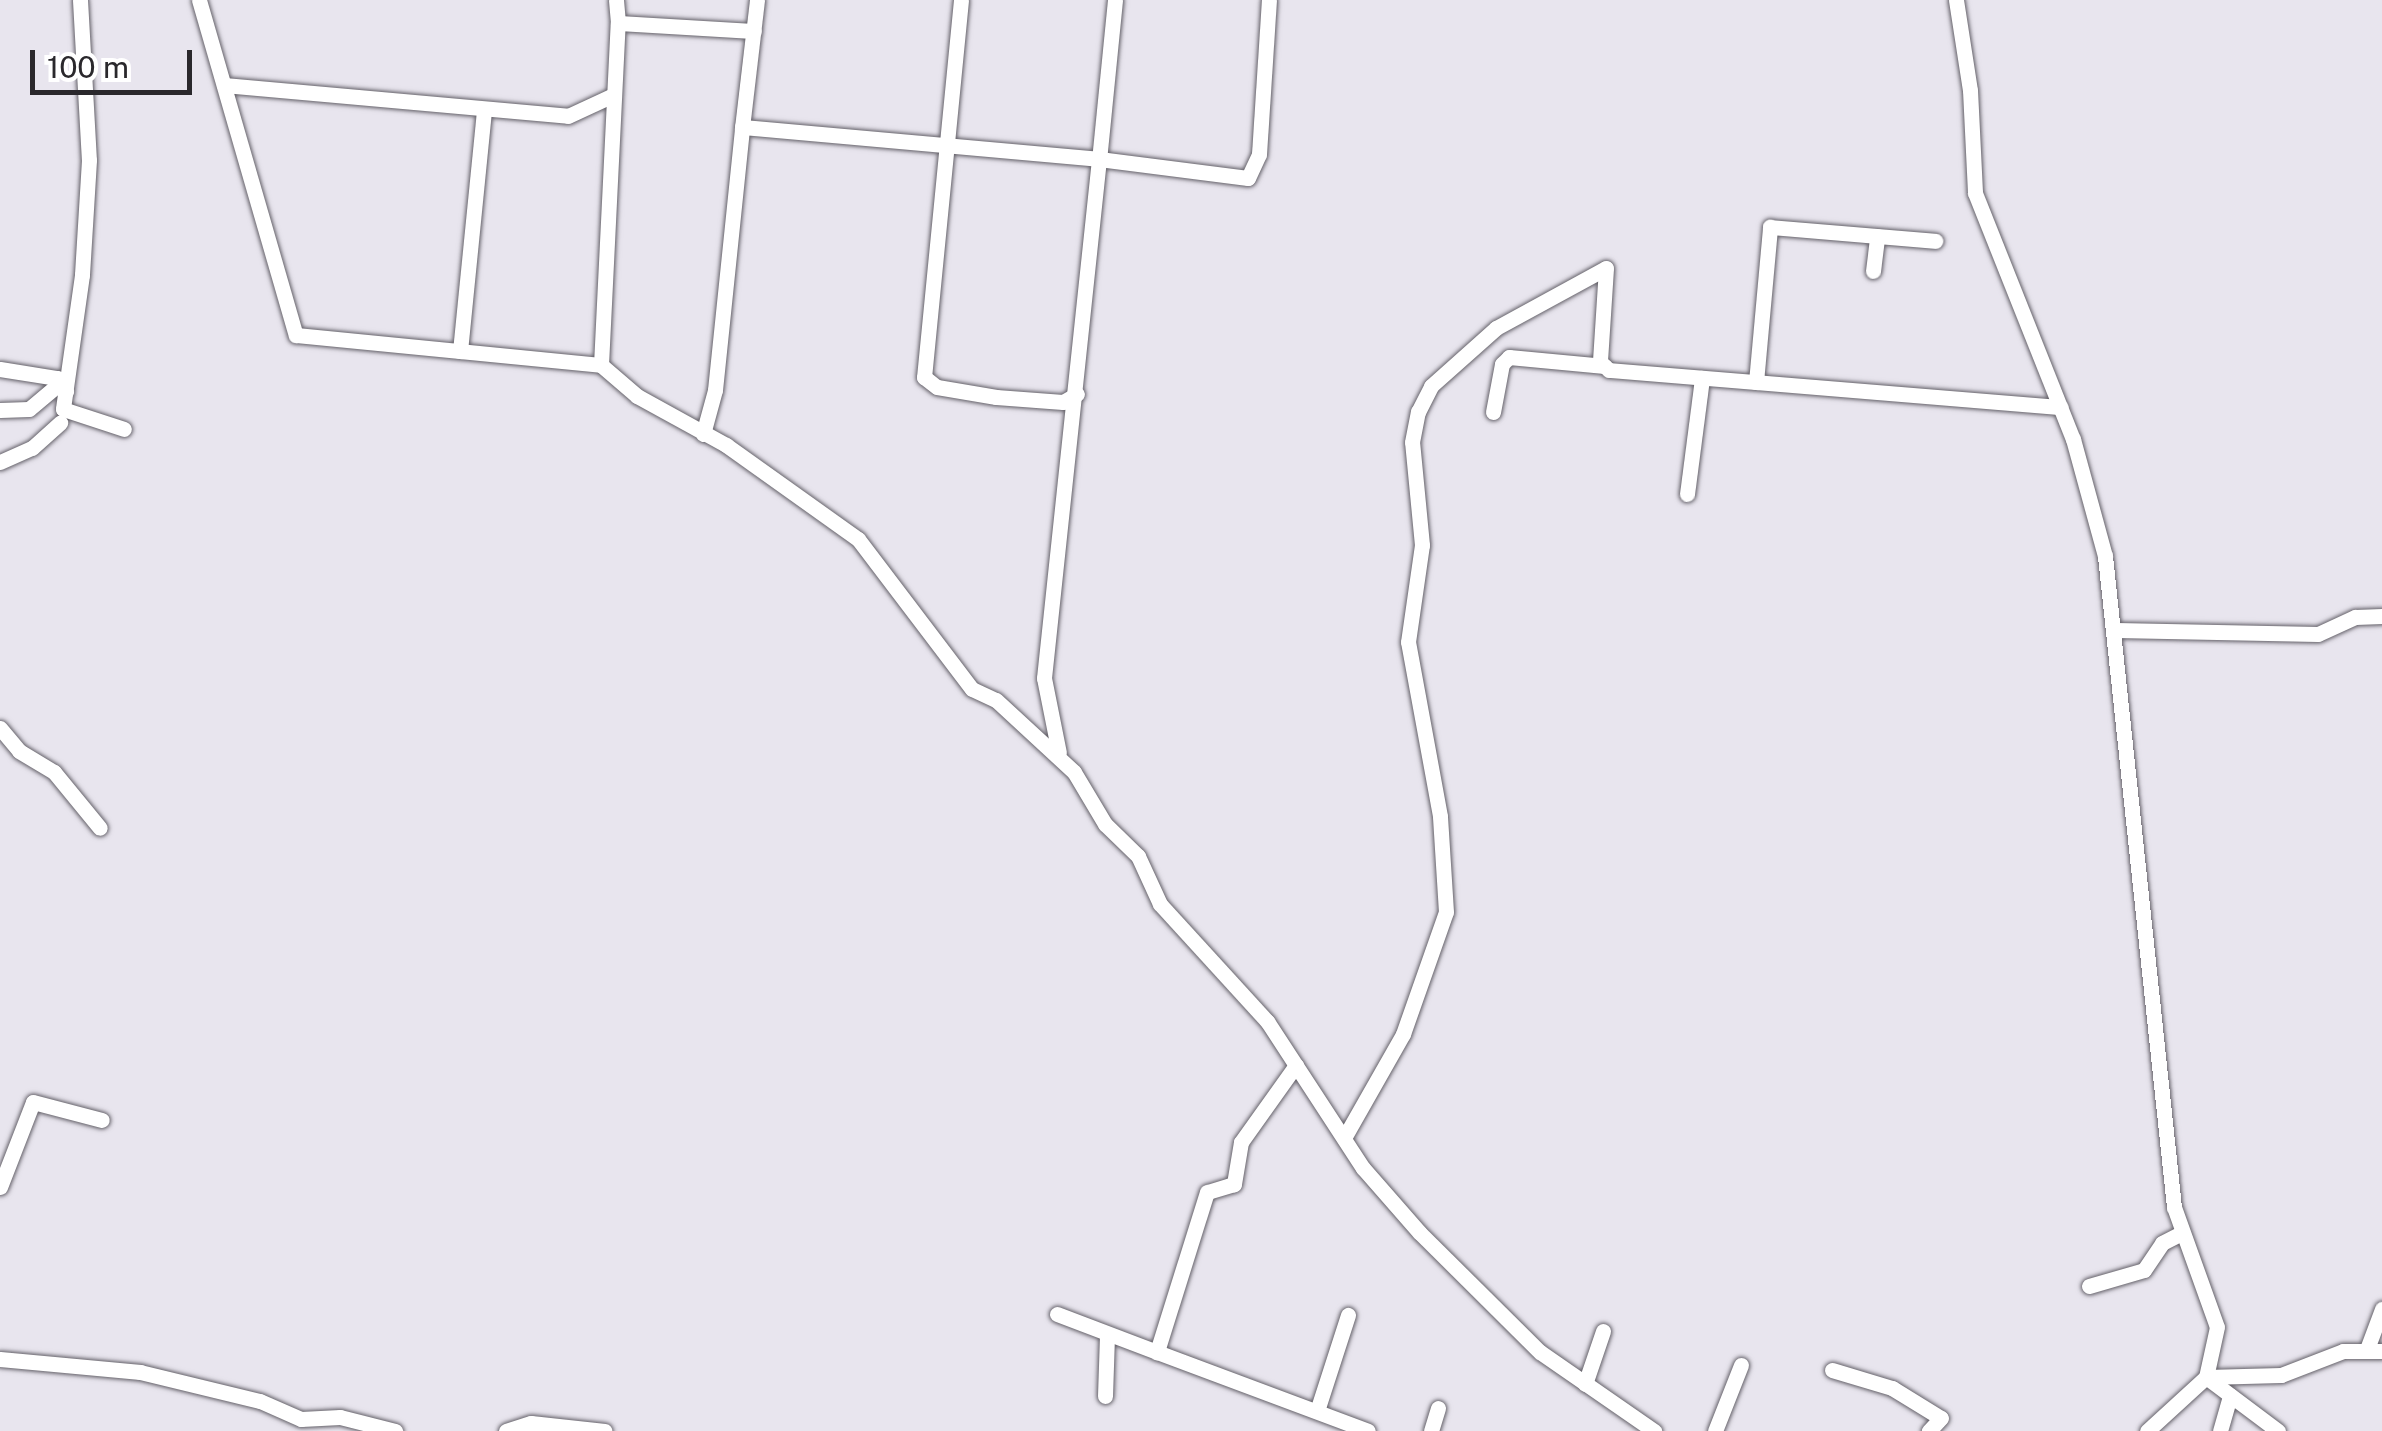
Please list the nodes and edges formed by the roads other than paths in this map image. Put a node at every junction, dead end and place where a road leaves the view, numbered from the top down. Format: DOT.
graph roads {
  1 [pos="80,0"];
  2 [pos="199,0"];
  3 [pos="616,0"];
  4 [pos="757,0"];
  5 [pos="961,0"];
  6 [pos="1115,0"];
  7 [pos="1269,0"];
  8 [pos="1956,0"];
  9 [pos="618,23"];
  10 [pos="754,30"];
  11 [pos="224,85"];
  12 [pos="611,96"];
  13 [pos="484,108"];
  14 [pos="742,127"];
  15 [pos="946,144"];
  16 [pos="1100,159"];
  17 [pos="1877,236"];
  18 [pos="1935,241"];
  19 [pos="1873,271"];
  20 [pos="460,351"];
  21 [pos="601,364"];
  22 [pos="1604,366"];
  23 [pos="0,369"];
  24 [pos="1702,378"];
  25 [pos="1756,382"];
  26 [pos="63,387"];
  27 [pos="1077,394"];
  28 [pos="2060,407"];
  29 [pos="0,410"];
  30 [pos="1493,412"];
  31 [pos="60,423"];
  32 [pos="124,429"];
  33 [pos="703,434"];
  34 [pos="0,462"];
  35 [pos="1687,494"];
  36 [pos="2382,616"];
  37 [pos="2116,630"];
  38 [pos="0,728"];
  39 [pos="1060,757"];
  40 [pos="100,828"];
  41 [pos="1296,1064"];
  42 [pos="102,1120"];
  43 [pos="1344,1138"];
  44 [pos="0,1187"];
  45 [pos="2182,1233"];
  46 [pos="2089,1286"];
  47 [pos="2382,1309"];
  48 [pos="1057,1314"];
  49 [pos="1348,1315"];
  50 [pos="1603,1331"];
  51 [pos="1107,1335"];
  52 [pos="2375,1350"];
  53 [pos="1157,1352"];
  54 [pos="0,1359"];
  55 [pos="1741,1365"];
  56 [pos="1832,1370"];
  57 [pos="2206,1376"];
  58 [pos="1585,1384"];
  59 [pos="2230,1395"];
  60 [pos="1105,1396"];
  61 [pos="1438,1408"];
  62 [pos="1318,1411"];
  63 [pos="395,1431"];
  64 [pos="506,1431"];
  65 [pos="605,1431"];
  66 [pos="1368,1431"];
  67 [pos="1431,1431"];
  68 [pos="1654,1431"];
  69 [pos="1715,1431"];
  70 [pos="1929,1431"];
  71 [pos="2146,1431"];
  72 [pos="2220,1431"];
  73 [pos="2278,1431"];
  1 -- 26 [label="street"];
  2 -- 11 [label="street"];
  3 -- 9 [label="street"];
  4 -- 10 [label="street"];
  5 -- 15 [label="street"];
  6 -- 16 [label="street"];
  7 -- 16 [label="street"];
  8 -- 28 [label="street"];
  9 -- 10 [label="street"];
  9 -- 12 [label="street"];
  10 -- 14 [label="street"];
  11 -- 13 [label="street"];
  11 -- 20 [label="street"];
  12 -- 13 [label="street"];
  12 -- 21 [label="street"];
  13 -- 20 [label="street"];
  14 -- 15 [label="street"];
  14 -- 33 [label="street"];
  15 -- 16 [label="street"];
  15 -- 27 [label="street"];
  16 -- 27 [label="street"];
  17 -- 18 [label="street"];
  17 -- 19 [label="street"];
  17 -- 25 [label="street"];
  20 -- 21 [label="street"];
  21 -- 33 [label="street"];
  22 -- 24 [label="street"];
  22 -- 30 [label="street"];
  22 -- 43 [label="street"];
  23 -- 26 [label="street"];
  24 -- 25 [label="street"];
  24 -- 35 [label="street"];
  25 -- 28 [label="street"];
  26 -- 29 [label="street"];
  26 -- 32 [label="street"];
  27 -- 39 [label="street"];
  28 -- 37 [label="street"];
  31 -- 34 [label="street"];
  33 -- 39 [label="street"];
  36 -- 37 [label="street"];
  37 -- 45 [label="street"];
  38 -- 40 [label="street"];
  39 -- 41 [label="street"];
  41 -- 43 [label="street"];
  41 -- 53 [label="street"];
  42 -- 44 [label="street"];
  43 -- 58 [label="street"];
  45 -- 46 [label="street"];
  45 -- 57 [label="street"];
  47 -- 52 [label="street"];
  48 -- 51 [label="street"];
  49 -- 62 [label="street"];
  50 -- 58 [label="street"];
  51 -- 53 [label="street"];
  51 -- 60 [label="street"];
  52 -- 57 [label="street"];
  53 -- 62 [label="street"];
  54 -- 63 [label="street"];
  55 -- 69 [label="street"];
  56 -- 70 [label="street"];
  57 -- 59 [label="street"];
  57 -- 71 [label="street"];
  58 -- 68 [label="street"];
  59 -- 72 [label="street"];
  59 -- 73 [label="street"];
  61 -- 67 [label="street"];
  62 -- 66 [label="street"];
  64 -- 65 [label="street"];
}
